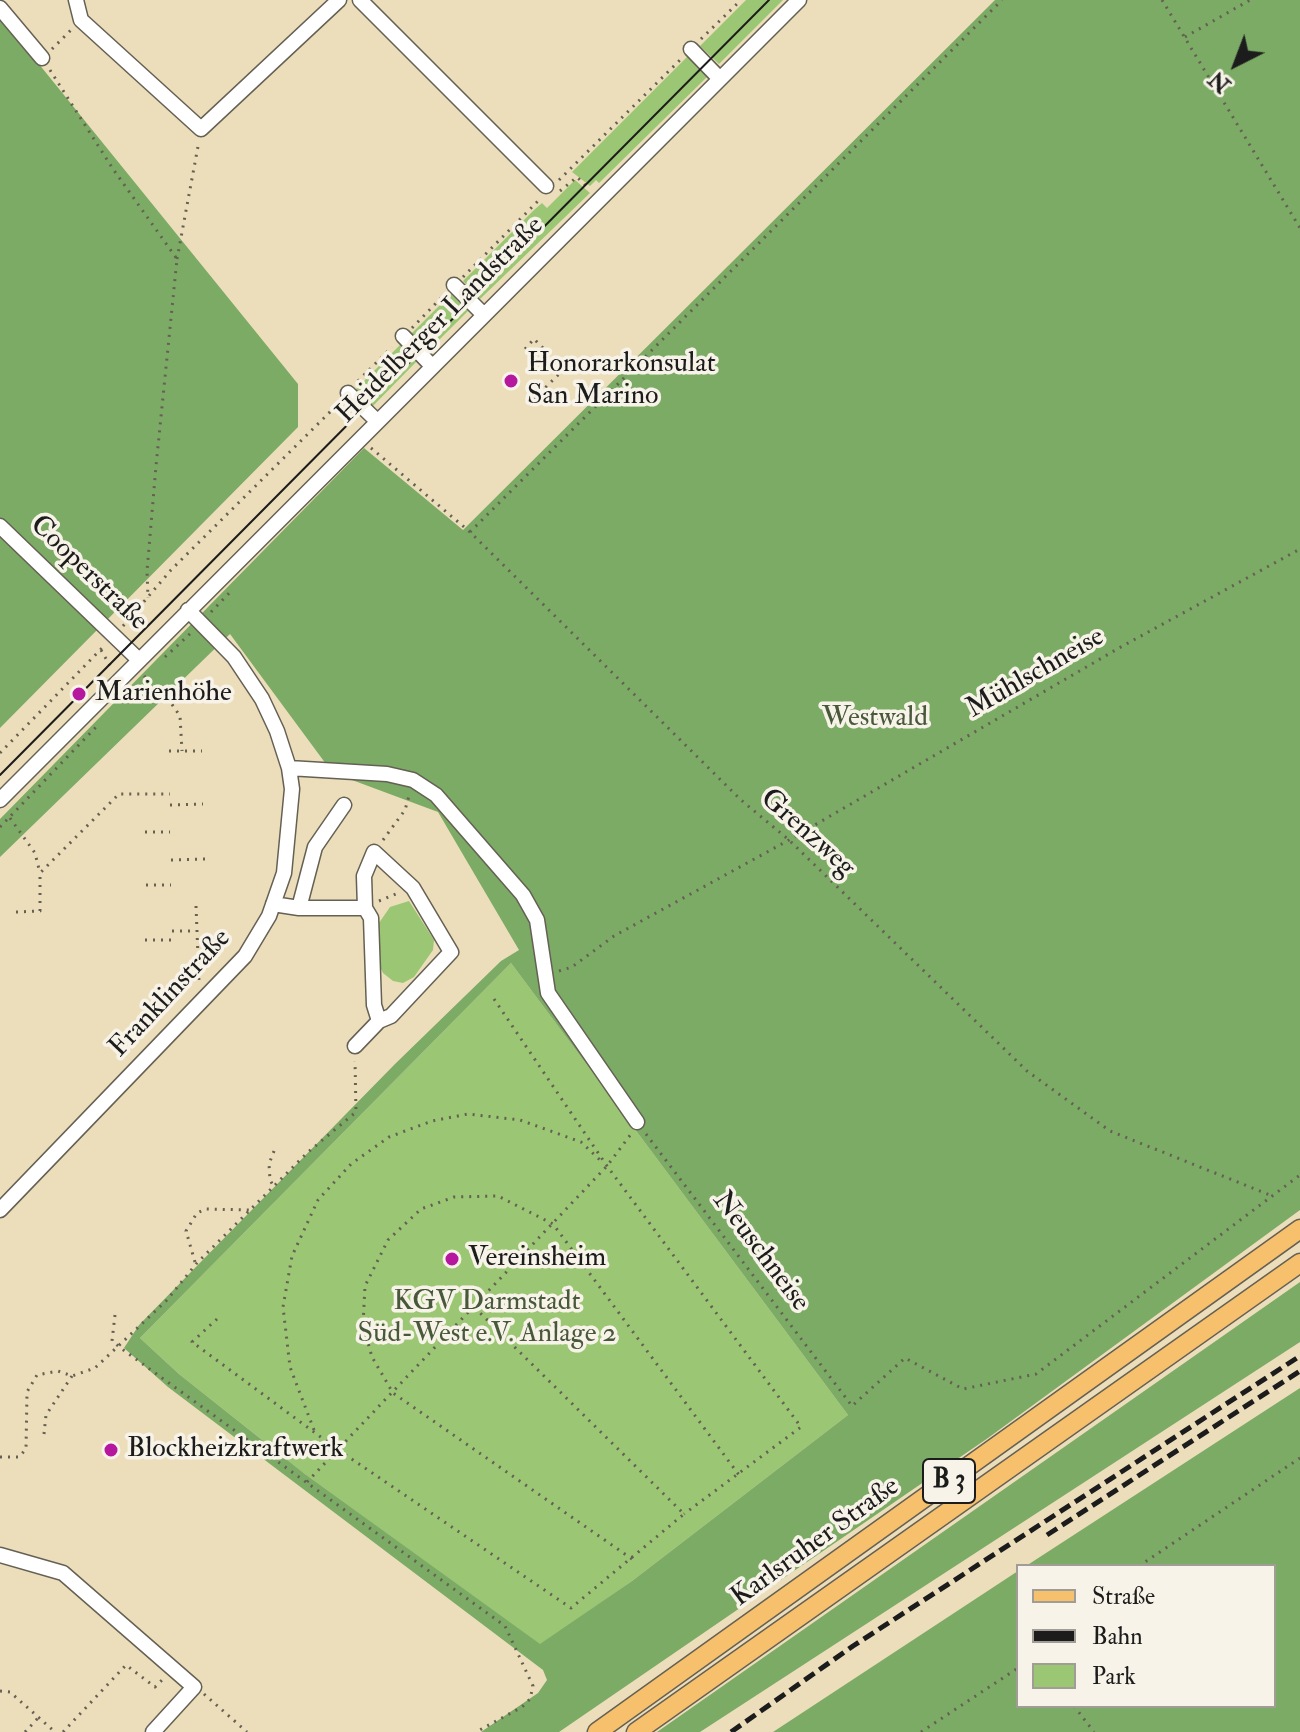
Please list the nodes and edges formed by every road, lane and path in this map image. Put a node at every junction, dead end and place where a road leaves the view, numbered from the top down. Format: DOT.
graph roads {
  1 [pos="76,0"];
  2 [pos="339,0"];
  3 [pos="360,0"];
  4 [pos="741,0"];
  5 [pos="799,0"];
  6 [pos="1002,0"];
  7 [pos="1162,0"];
  8 [pos="1250,0"];
  9 [pos="0,8"];
  10 [pos="81,20"];
  11 [pos="1185,37"];
  12 [pos="691,49"];
  13 [pos="42,58"];
  14 [pos="720,79"];
  15 [pos="201,129"];
  16 [pos="550,190"];
  17 [pos="599,199"];
  18 [pos="539,200"];
  19 [pos="1300,228"];
  20 [pos="177,259"];
  21 [pos="454,285"];
  22 [pos="484,315"];
  23 [pos="403,336"];
  24 [pos="525,349"];
  25 [pos="432,366"];
  26 [pos="348,393"];
  27 [pos="527,406"];
  28 [pos="377,421"];
  29 [pos="361,438"];
  30 [pos="0,526"];
  31 [pos="470,532"];
  32 [pos="1300,549"];
  33 [pos="148,599"];
  34 [pos="188,610"];
  35 [pos="131,618"];
  36 [pos="185,639"];
  37 [pos="101,650"];
  38 [pos="164,658"];
  39 [pos="139,660"];
  40 [pos="154,667"];
  41 [pos="144,676"];
  42 [pos="137,683"];
  43 [pos="106,716"];
  44 [pos="169,751"];
  45 [pos="182,751"];
  46 [pos="202,751"];
  47 [pos="0,753"];
  48 [pos="289,768"];
  49 [pos="413,780"];
  50 [pos="170,794"];
  51 [pos="0,800"];
  52 [pos="203,804"];
  53 [pos="170,805"];
  54 [pos="344,805"];
  55 [pos="10,817"];
  56 [pos="0,827"];
  57 [pos="145,832"];
  58 [pos="170,832"];
  59 [pos="789,840"];
  60 [pos="374,852"];
  61 [pos="206,859"];
  62 [pos="171,860"];
  63 [pos="40,873"];
  64 [pos="410,884"];
  65 [pos="146,885"];
  66 [pos="171,885"];
  67 [pos="273,904"];
  68 [pos="196,906"];
  69 [pos="299,908"];
  70 [pos="365,908"];
  71 [pos="16,912"];
  72 [pos="172,931"];
  73 [pos="196,931"];
  74 [pos="145,940"];
  75 [pos="172,940"];
  76 [pos="544,976"];
  77 [pos="199,986"];
  78 [pos="494,999"];
  79 [pos="379,1021"];
  80 [pos="355,1046"];
  81 [pos="637,1122"];
  82 [pos="274,1151"];
  83 [pos="607,1166"];
  84 [pos="1300,1175"];
  85 [pos="274,1187"];
  86 [pos="1270,1195"];
  87 [pos="0,1210"];
  88 [pos="250,1210"];
  89 [pos="553,1224"];
  90 [pos="1300,1229"];
  91 [pos="1300,1263"];
  92 [pos="196,1264"];
  93 [pos="474,1307"];
  94 [pos="115,1315"];
  95 [pos="217,1319"];
  96 [pos="118,1346"];
  97 [pos="72,1376"];
  98 [pos="393,1393"];
  99 [pos="315,1431"];
  100 [pos="44,1434"];
  101 [pos="337,1449"];
  102 [pos="0,1457"];
  103 [pos="1300,1458"];
  104 [pos="739,1475"];
  105 [pos="307,1482"];
  106 [pos="684,1514"];
  107 [pos="0,1555"];
  108 [pos="632,1559"];
  109 [pos="1142,1564"];
  110 [pos="1016,1669"];
  111 [pos="165,1677"];
  112 [pos="194,1687"];
  113 [pos="0,1691"];
  114 [pos="1076,1708"];
  115 [pos="39,1717"];
  116 [pos="25,1732"];
  117 [pos="55,1732"];
  118 [pos="63,1732"];
  119 [pos="153,1732"];
  120 [pos="247,1732"];
  121 [pos="476,1732"];
  122 [pos="597,1732"];
  123 [pos="636,1732"];
  124 [pos="921,1732"];
  125 [pos="1094,1732"];
  1 -- 10 [label="street"];
  2 -- 15 [label="street"];
  3 -- 16 [label="street"];
  4 -- 12 [label="path"];
  5 -- 14 [label="street, Heidelberger Landstraße"];
  6 -- 31 [label="path"];
  7 -- 11 [label="path"];
  8 -- 11 [label="path"];
  9 -- 13 [label="street"];
  10 -- 13 [label="path"];
  10 -- 15 [label="street"];
  11 -- 19 [label="path"];
  12 -- 14 [label="street"];
  12 -- 16 [label="path"];
  13 -- 20 [label="path"];
  14 -- 17 [label="street, Heidelberger Landstraße"];
  15 -- 20 [label="path"];
  16 -- 17 [label="path"];
  17 -- 22 [label="street, Heidelberger Landstraße"];
  18 -- 21 [label="path"];
  20 -- 33 [label="path"];
  21 -- 22 [label="street"];
  21 -- 23 [label="path"];
  22 -- 25 [label="street, Heidelberger Landstraße"];
  23 -- 25 [label="street"];
  23 -- 26 [label="path"];
  24 -- 27 [label="path"];
  25 -- 28 [label="street, Heidelberger Landstraße"];
  26 -- 28 [label="street"];
  26 -- 33 [label="path"];
  28 -- 29 [label="street, Heidelberger Landstraße"];
  29 -- 31 [label="path, Grenzweg"];
  29 -- 34 [label="street, Heidelberger Landstraße"];
  30 -- 39 [label="street, Cooperstraße"];
  31 -- 59 [label="path, Grenzweg"];
  32 -- 59 [label="path, Mühlschneise"];
  33 -- 35 [label="path"];
  34 -- 39 [label="street, Heidelberger Landstraße"];
  34 -- 48 [label="street, Franklinstraße"];
  36 -- 38 [label="path"];
  37 -- 47 [label="path"];
  39 -- 51 [label="street, Heidelberger Landstraße"];
  40 -- 41 [label="path"];
  41 -- 42 [label="path"];
  41 -- 45 [label="path"];
  43 -- 55 [label="path"];
  44 -- 45 [label="path"];
  45 -- 46 [label="path"];
  48 -- 49 [label="street"];
  48 -- 67 [label="street, Franklinstraße"];
  49 -- 60 [label="path"];
  49 -- 76 [label="street"];
  50 -- 63 [label="path"];
  52 -- 53 [label="path"];
  54 -- 69 [label="street"];
  55 -- 56 [label="path"];
  55 -- 63 [label="path"];
  57 -- 58 [label="path"];
  59 -- 76 [label="path, Mühlschneise"];
  59 -- 86 [label="path, Grenzweg"];
  60 -- 64 [label="street"];
  60 -- 70 [label="street"];
  61 -- 62 [label="path"];
  63 -- 71 [label="path"];
  64 -- 70 [label="path"];
  64 -- 79 [label="street"];
  65 -- 66 [label="path"];
  67 -- 69 [label="street"];
  67 -- 87 [label="street, Franklinstraße"];
  68 -- 73 [label="path"];
  69 -- 70 [label="street"];
  70 -- 79 [label="street"];
  72 -- 73 [label="path"];
  73 -- 77 [label="path"];
  74 -- 75 [label="path"];
  76 -- 81 [label="street"];
  78 -- 83 [label="path"];
  79 -- 80 [label="street"];
  80 -- 85 [label="path"];
  81 -- 83 [label="path"];
  81 -- 86 [label="path, Neuschneise"];
  82 -- 85 [label="path"];
  83 -- 89 [label="path"];
  83 -- 99 [label="path"];
  83 -- 104 [label="path"];
  84 -- 86 [label="path"];
  85 -- 88 [label="path"];
  88 -- 92 [label="path"];
  88 -- 92 [label="path"];
  89 -- 93 [label="path"];
  89 -- 98 [label="path"];
  89 -- 104 [label="path"];
  90 -- 122 [label="main road, Karlsruher Straße / B 3"];
  91 -- 123 [label="main road, Karlsruher Straße / B 3"];
  92 -- 96 [label="path"];
  93 -- 98 [label="path"];
  93 -- 106 [label="path"];
  94 -- 96 [label="path"];
  95 -- 99 [label="path"];
  96 -- 97 [label="path"];
  96 -- 105 [label="path"];
  97 -- 100 [label="path"];
  97 -- 102 [label="path"];
  98 -- 101 [label="path"];
  98 -- 108 [label="path"];
  99 -- 101 [label="path"];
  101 -- 105 [label="path"];
  101 -- 108 [label="path"];
  103 -- 109 [label="path"];
  104 -- 106 [label="path"];
  105 -- 121 [label="path"];
  106 -- 108 [label="path"];
  107 -- 112 [label="street"];
  110 -- 124 [label="path"];
  111 -- 118 [label="path"];
  112 -- 119 [label="street"];
  112 -- 120 [label="path"];
  113 -- 115 [label="path"];
  114 -- 125 [label="path"];
  115 -- 116 [label="path"];
  115 -- 117 [label="path"];
}
